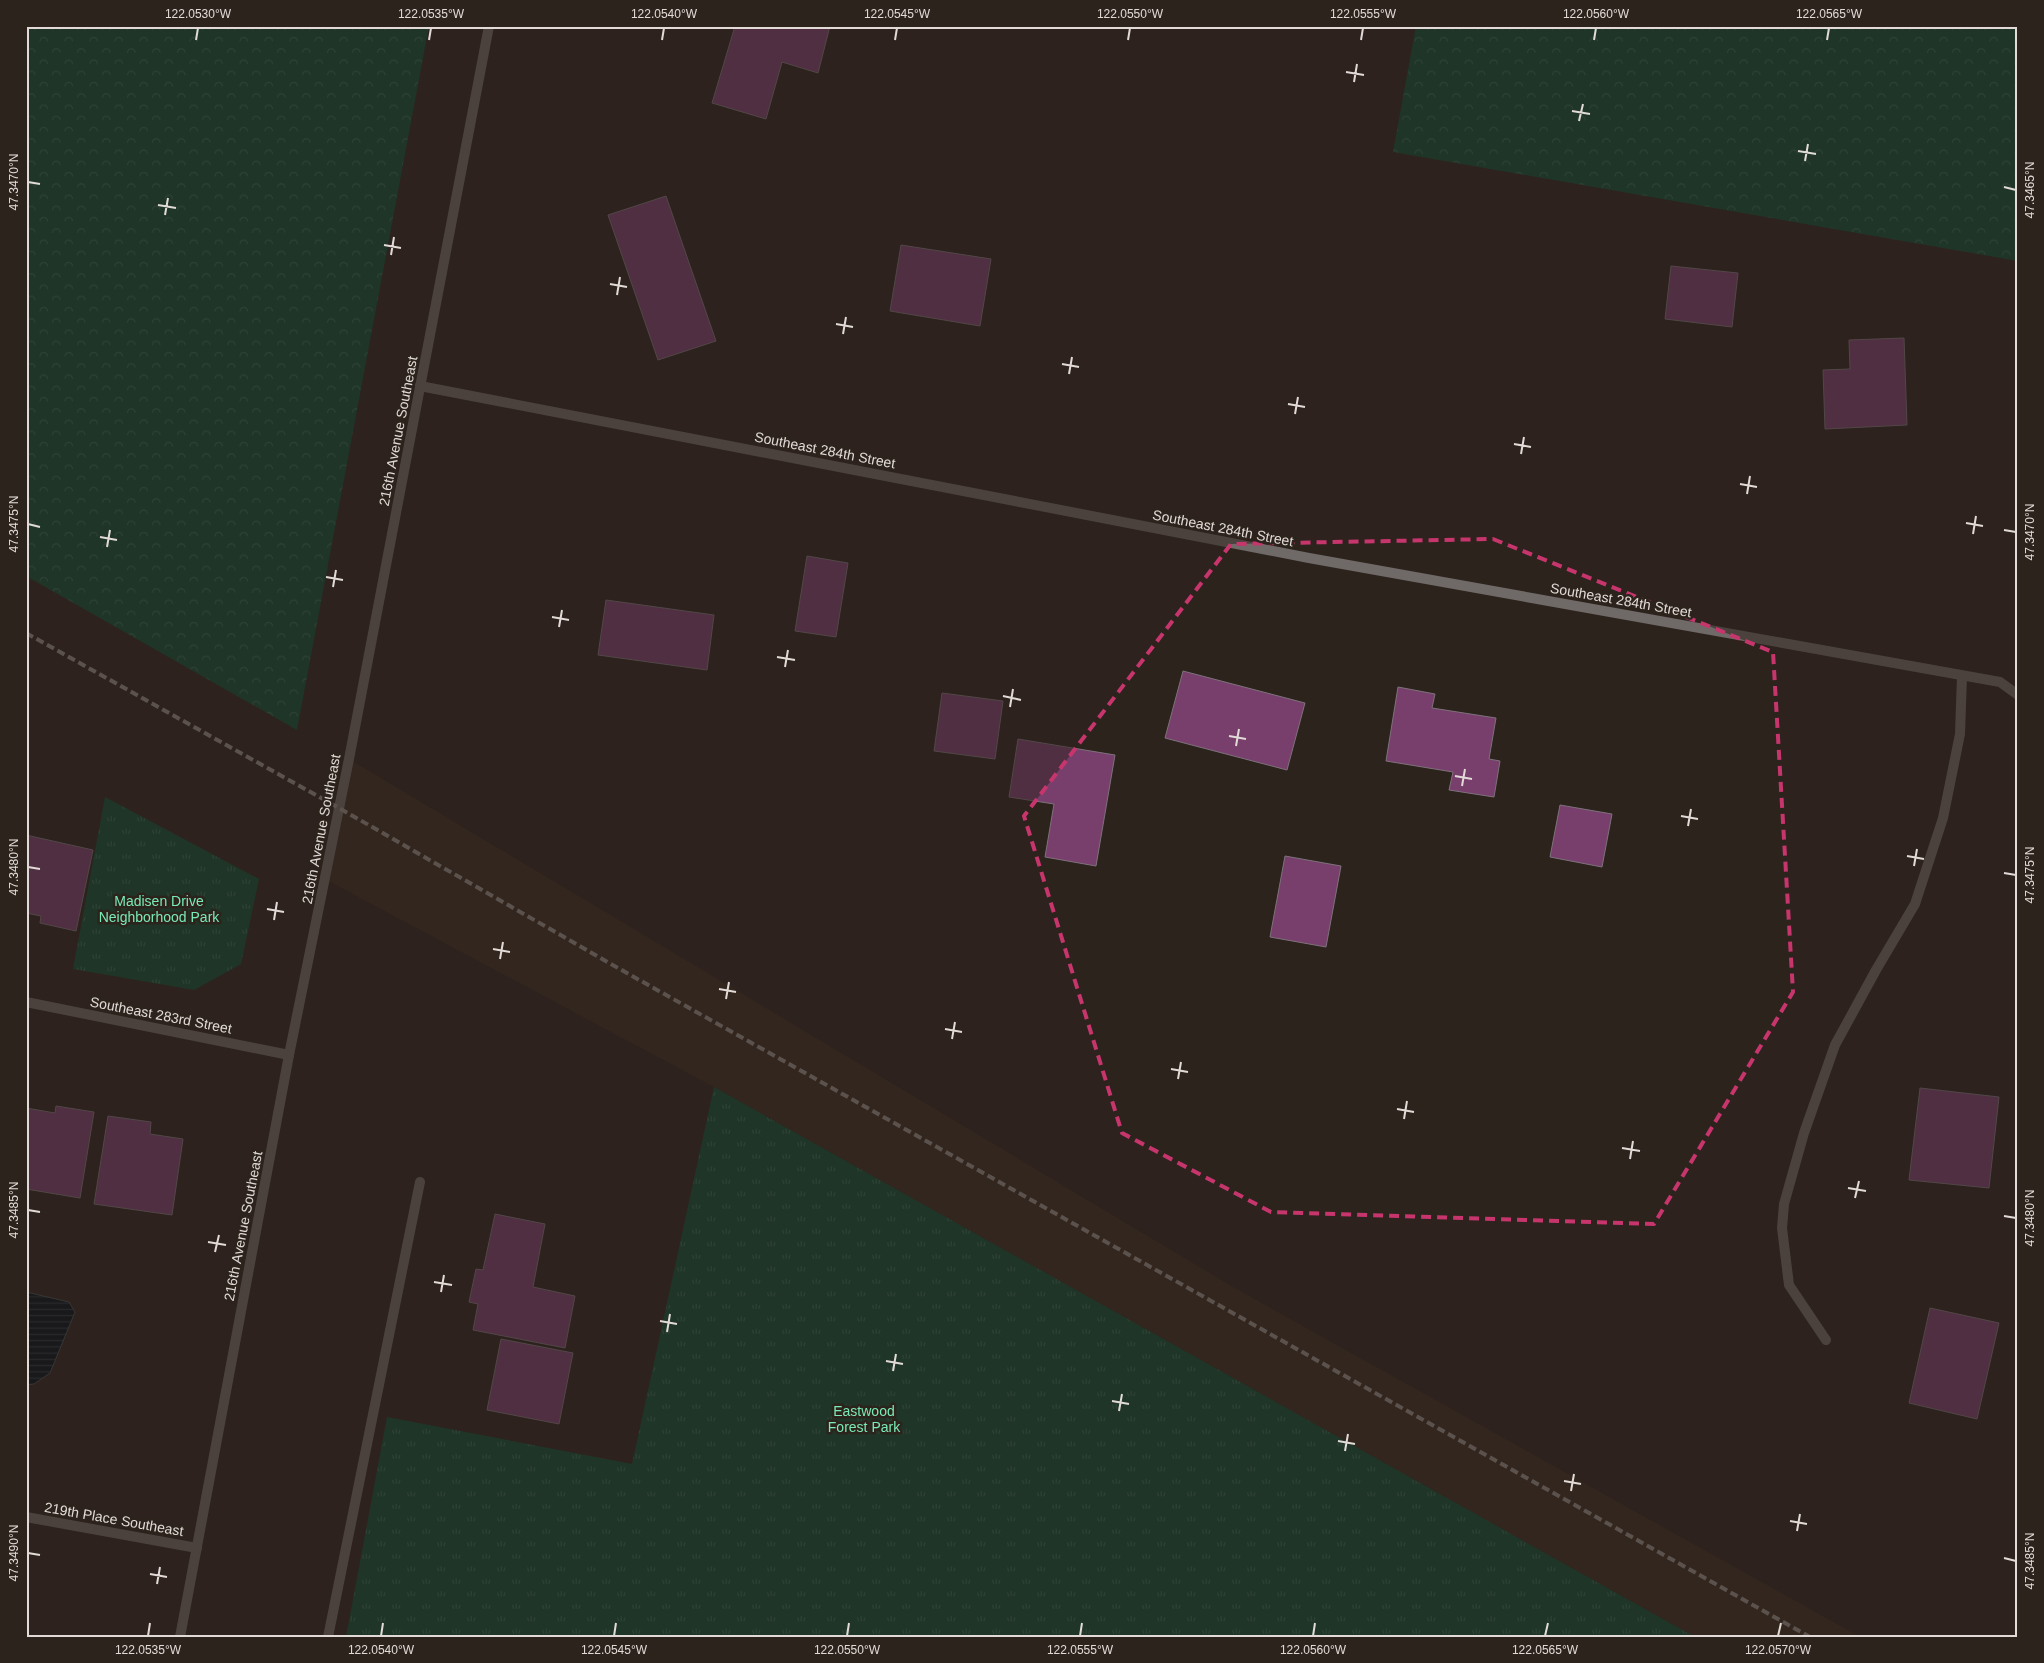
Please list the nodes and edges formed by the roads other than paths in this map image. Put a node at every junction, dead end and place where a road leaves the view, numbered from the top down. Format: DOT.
graph roads {
  1 [pos="488,26"];
  2 [pos="420,386"];
  3 [pos="1962,676"];
  4 [pos="2018,696"];
  5 [pos="26,1002"];
  6 [pos="289,1055"];
  7 [pos="420,1182"];
  8 [pos="1826,1340"];
  9 [pos="26,1517"];
  10 [pos="197,1548"];
  11 [pos="180,1637"];
  12 [pos="328,1637"];
  1 -- 2 [label="street, 216th Avenue Southeast"];
  2 -- 3 [label="street, Southeast 284th Street"];
  2 -- 6 [label="street, 216th Avenue Southeast"];
  3 -- 4 [label="street, Southeast 284th Street"];
  3 -- 8 [label="street"];
  5 -- 6 [label="street, Southeast 283rd Street"];
  6 -- 10 [label="street, 216th Avenue Southeast"];
  7 -- 12 [label="street"];
  9 -- 10 [label="street, 219th Place Southeast"];
  10 -- 11 [label="street, 216th Avenue Southeast"];
}
